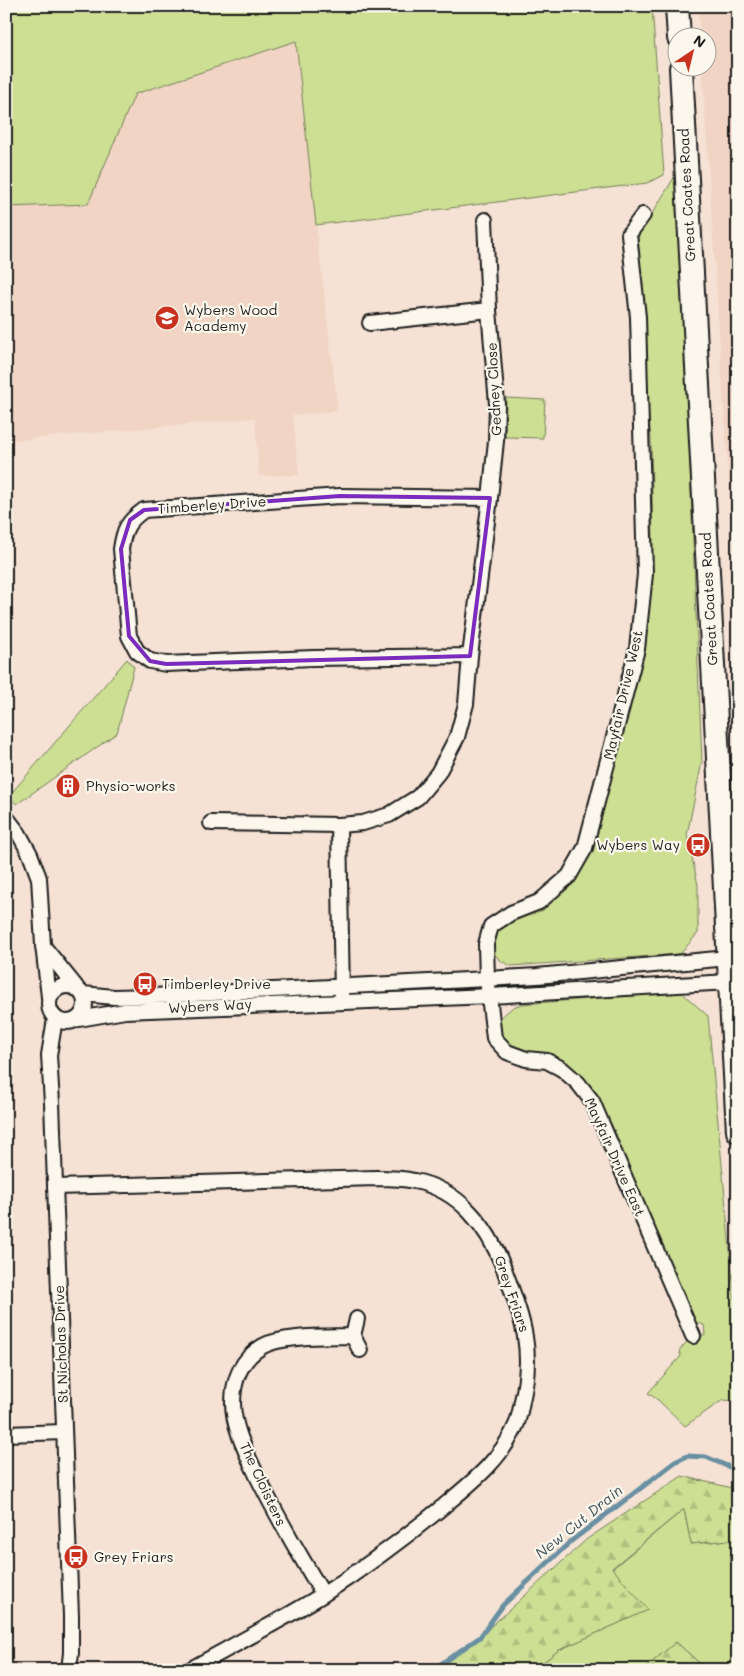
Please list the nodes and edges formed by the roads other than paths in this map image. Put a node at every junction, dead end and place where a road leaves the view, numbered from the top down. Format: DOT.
graph roads {
  1 [pos="677,6"];
  2 [pos="678,28"];
  3 [pos="682,78"];
  4 [pos="643,215"];
  5 [pos="486,220"];
  6 [pos="488,310"];
  7 [pos="370,323"];
  8 [pos="490,498"];
  9 [pos="470,656"];
  10 [pos="6,817"];
  11 [pos="212,823"];
  12 [pos="339,825"];
  13 [pos="43,945"];
  14 [pos="728,958"];
  15 [pos="487,979"];
  16 [pos="729,982"];
  17 [pos="342,985"];
  18 [pos="79,991"];
  19 [pos="490,996"];
  20 [pos="49,997"];
  21 [pos="343,1001"];
  22 [pos="55,1019"];
  23 [pos="79,1019"];
  24 [pos="738,1130"];
  25 [pos="55,1187"];
  26 [pos="357,1319"];
  27 [pos="353,1336"];
  28 [pos="693,1336"];
  29 [pos="360,1350"];
  30 [pos="64,1432"];
  31 [pos="6,1434"];
  32 [pos="323,1594"];
  33 [pos="69,1670"];
  34 [pos="189,1670"];
  1 -- 2 [label="main road"];
  3 -- 14 [label="main road, Great Coates Road"];
  4 -- 15 [label="street, Mayfair Drive West"];
  5 -- 6 [label="street, Gedney Close"];
  6 -- 7 [label="street"];
  6 -- 8 [label="street, Gedney Close"];
  8 -- 9 [label="street"];
  8 -- 9 [label="street, Timberley Drive"];
  9 -- 12 [label="street"];
  10 -- 13 [label="street"];
  11 -- 12 [label="street"];
  12 -- 17 [label="street"];
  13 -- 18 [label="street"];
  13 -- 20 [label="street"];
  14 -- 15 [label="street, Wybers Way"];
  14 -- 16 [label="main road, Great Coates Road"];
  15 -- 17 [label="street, Wybers Way"];
  15 -- 19 [label="street"];
  16 -- 19 [label="street, Wybers Way"];
  16 -- 24 [label="main road, Great Coates Road"];
  17 -- 18 [label="street, Wybers Way"];
  17 -- 21 [label="street"];
  18 -- 20 [label="street"];
  18 -- 23 [label="street"];
  19 -- 21 [label="street, Wybers Way"];
  19 -- 28 [label="street, Mayfair Drive East"];
  20 -- 22 [label="street"];
  21 -- 23 [label="street, Wybers Way"];
  22 -- 23 [label="street"];
  22 -- 25 [label="street, St Nicholas Drive"];
  25 -- 30 [label="street, St Nicholas Drive"];
  25 -- 32 [label="street, Grey Friars"];
  26 -- 27 [label="street"];
  27 -- 29 [label="street"];
  27 -- 32 [label="street, The Cloisters"];
  30 -- 31 [label="street"];
  30 -- 33 [label="street, St Nicholas Drive"];
  32 -- 34 [label="street, Grey Friars"];
}
